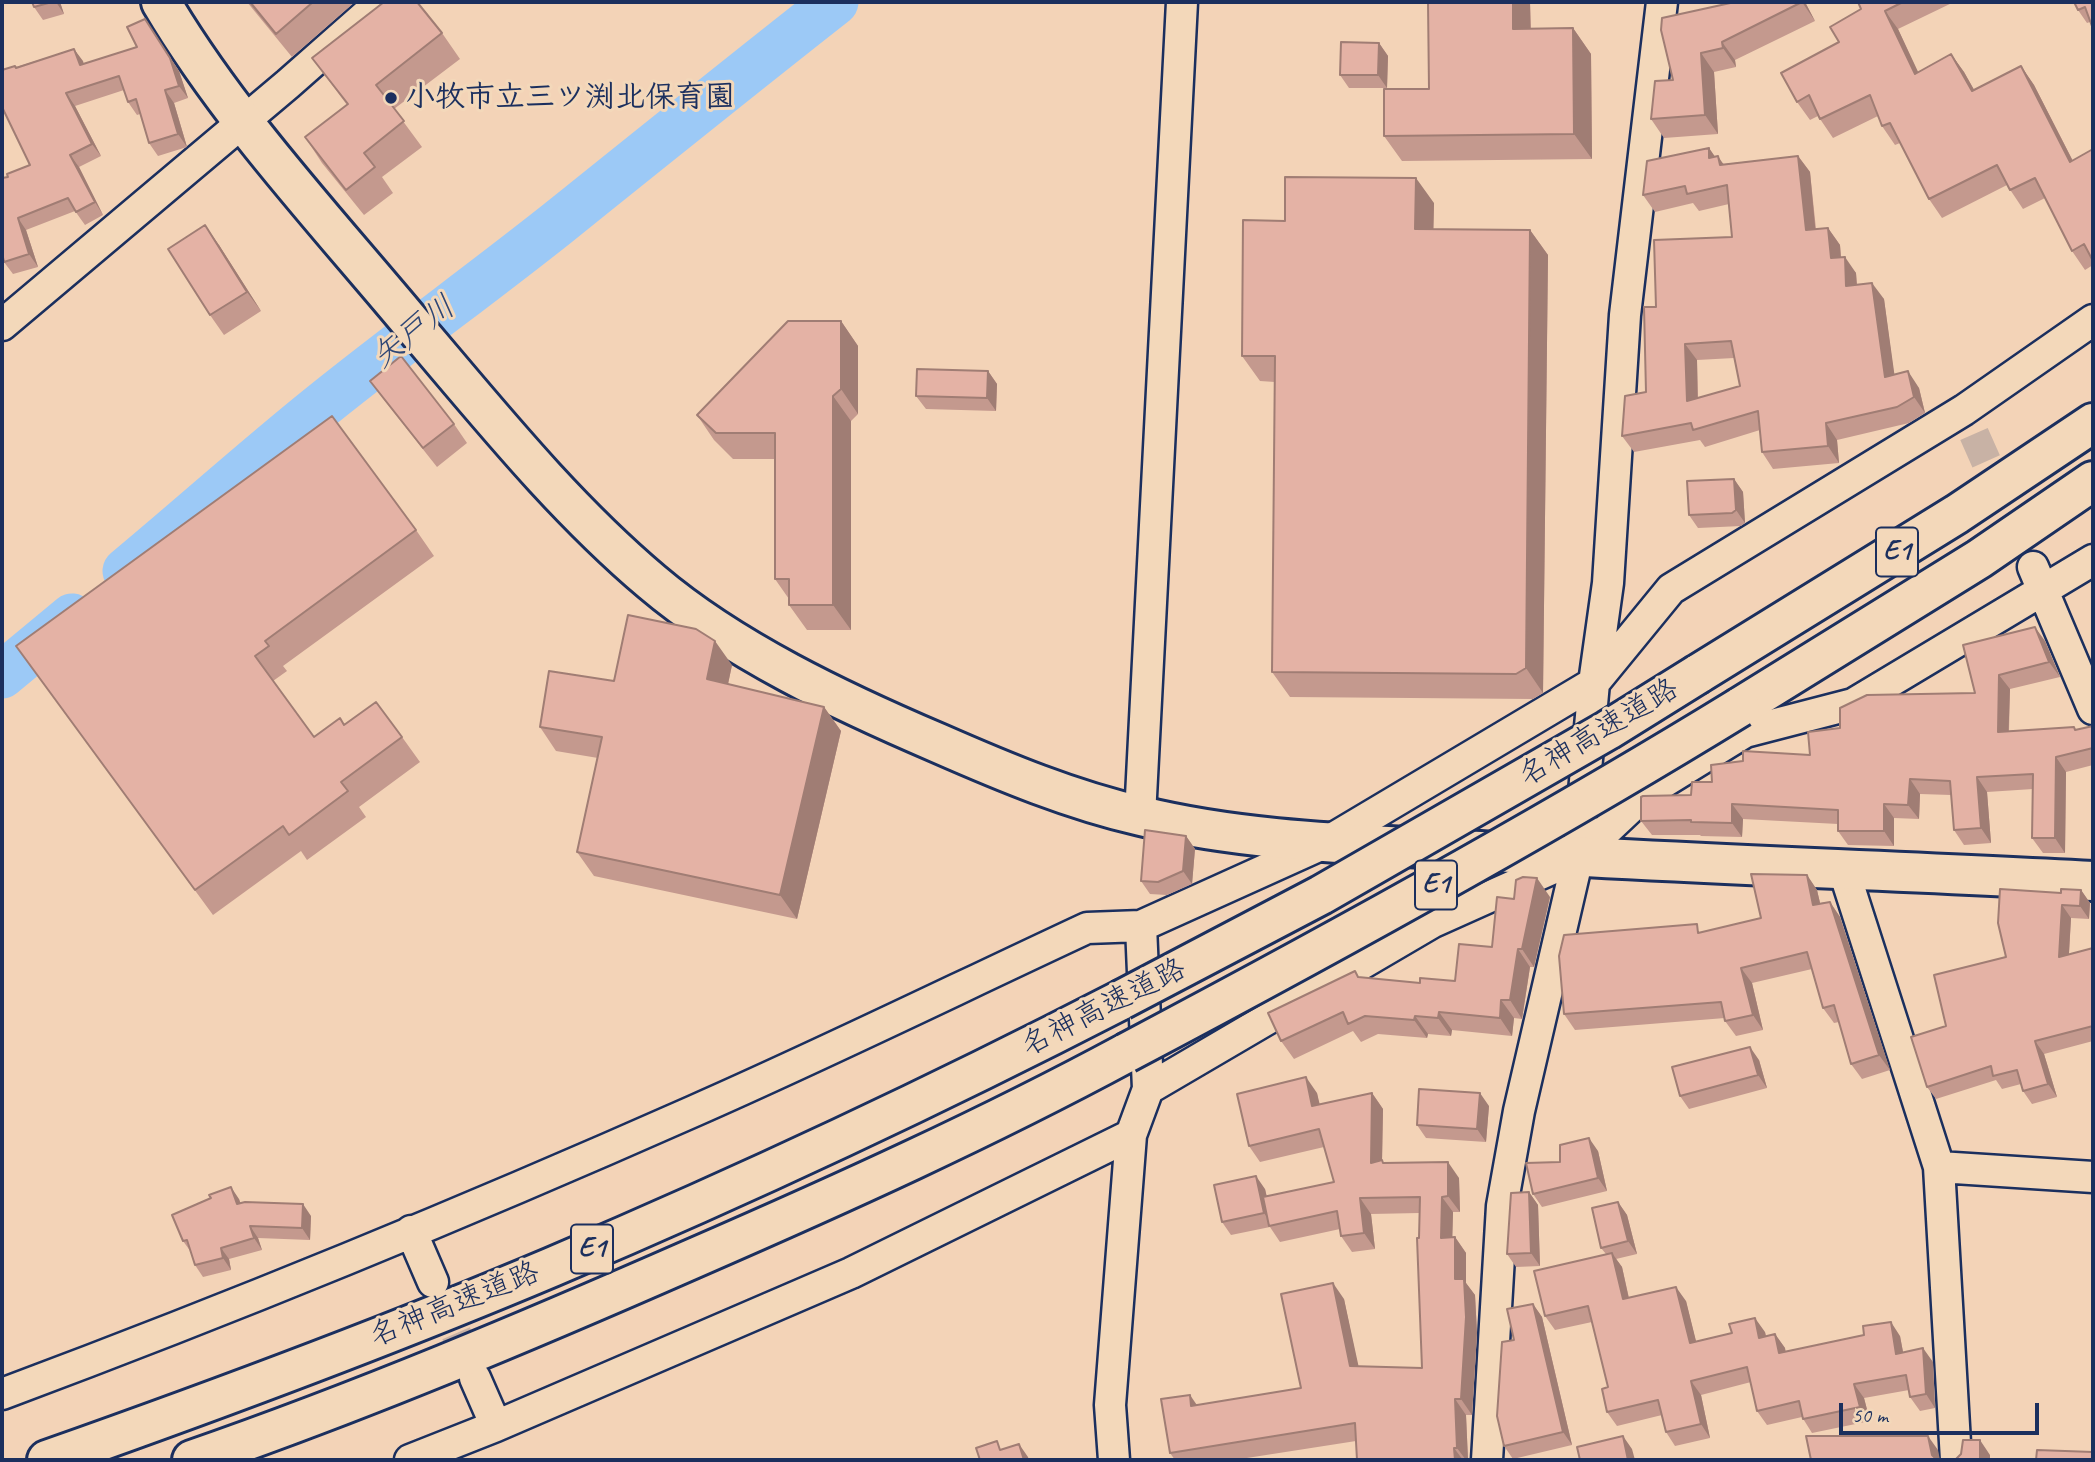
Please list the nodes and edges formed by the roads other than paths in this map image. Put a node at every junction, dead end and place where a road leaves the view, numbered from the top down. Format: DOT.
graph roads {
  1 [pos="161,2"];
  2 [pos="381,2"];
  3 [pos="1182,2"];
  4 [pos="1663,2"];
  5 [pos="243,121"];
  6 [pos="2093,320"];
  7 [pos="2,326"];
  8 [pos="2093,423"];
  9 [pos="2093,481"];
  10 [pos="2093,560"];
  11 [pos="2039,579"];
  12 [pos="1594,683"];
  13 [pos="2093,709"];
  14 [pos="1140,816"];
  15 [pos="1327,842"];
  16 [pos="1578,857"];
  17 [pos="1843,868"];
  18 [pos="2093,881"];
  19 [pos="1141,926"];
  20 [pos="1148,1089"];
  21 [pos="1131,1135"];
  22 [pos="1939,1167"];
  23 [pos="2093,1177"];
  24 [pos="411,1231"];
  25 [pos="433,1282"];
  26 [pos="475,1378"];
  27 [pos="2,1394"];
  28 [pos="496,1426"];
  29 [pos="426,1457"];
  30 [pos="47,1460"];
  31 [pos="192,1460"];
  32 [pos="1114,1460"];
  33 [pos="1487,1460"];
  34 [pos="1956,1460"];
  1 -- 5 [label="main road"];
  2 -- 5 [label="street"];
  3 -- 14 [label="street"];
  4 -- 12 [label="street"];
  5 -- 7 [label="street"];
  5 -- 14 [label="main road"];
  6 -- 12 [label="street"];
  8 -- 30 [label="main road, 名神高速道路 / E1, bridge"];
  9 -- 31 [label="main road, 名神高速道路 / E1, bridge"];
  10 -- 11 [label="street"];
  11 -- 13 [label="street"];
  11 -- 16 [label="street"];
  12 -- 15 [label="street"];
  12 -- 16 [label="street"];
  14 -- 15 [label="main road"];
  15 -- 16 [label="main road"];
  15 -- 19 [label="street"];
  16 -- 17 [label="main road"];
  16 -- 20 [label="street"];
  16 -- 33 [label="street"];
  17 -- 18 [label="main road"];
  17 -- 22 [label="street"];
  19 -- 20 [label="street"];
  19 -- 24 [label="street"];
  20 -- 21 [label="street"];
  21 -- 28 [label="street"];
  21 -- 32 [label="street"];
  22 -- 23 [label="street"];
  22 -- 34 [label="street"];
  24 -- 25 [label="street"];
  24 -- 27 [label="street"];
  26 -- 28 [label="street"];
  28 -- 29 [label="street"];
}
